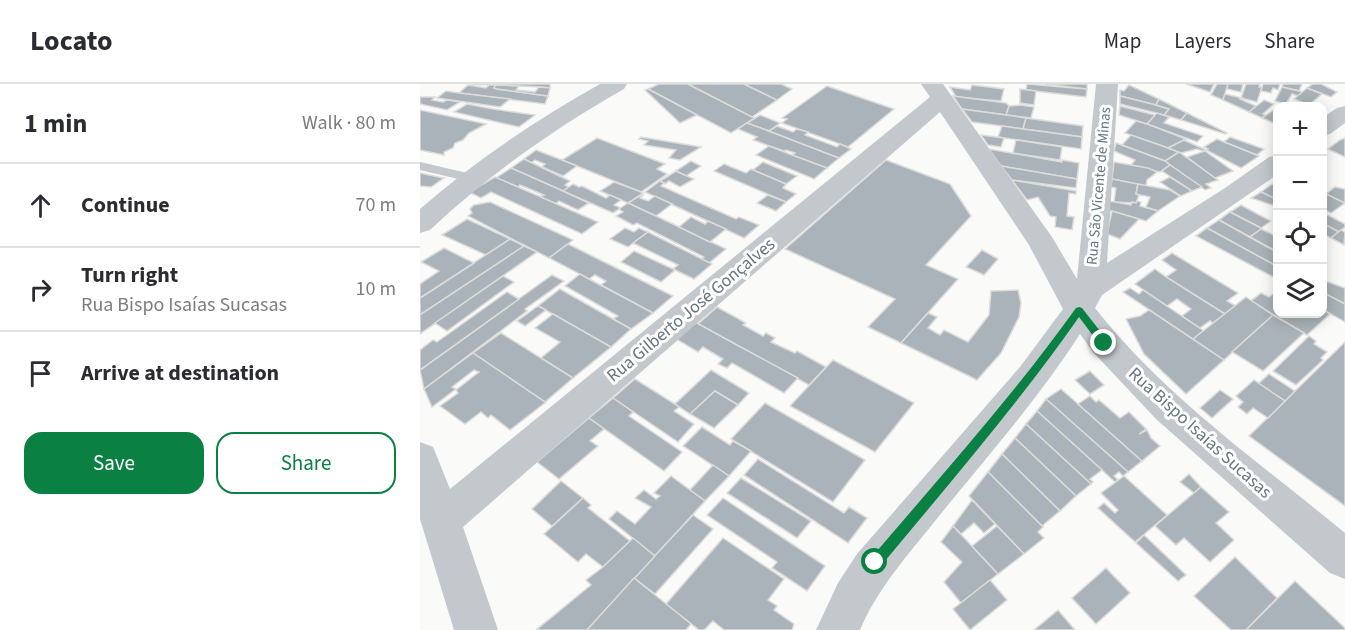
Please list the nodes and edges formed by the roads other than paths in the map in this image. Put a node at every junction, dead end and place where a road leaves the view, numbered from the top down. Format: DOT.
graph roads {
  1 [pos="615,84"];
  2 [pos="1107,84"];
  3 [pos="937,91"];
  4 [pos="579,93"];
  5 [pos="1345,113"];
  6 [pos="1327,126"];
  7 [pos="420,166"];
  8 [pos="1273,166"];
  9 [pos="471,178"];
  10 [pos="420,224"];
  11 [pos="1085,299"];
  12 [pos="420,458"];
  13 [pos="441,521"];
  14 [pos="1345,559"];
  15 [pos="476,630"];
  16 [pos="838,630"];
  1 -- 4 [label="street"];
  2 -- 11 [label="street, Rua São Vicente de Minas"];
  3 -- 11 [label="street, Rua Bispo Isaías Sucasas"];
  3 -- 13 [label="street, Rua Gilberto José Gonçalves"];
  4 -- 9 [label="street"];
  5 -- 6 [label="street"];
  7 -- 9 [label="lane"];
  8 -- 11 [label="street"];
  9 -- 10 [label="street"];
  11 -- 14 [label="street, Rua Bispo Isaías Sucasas"];
  11 -- 16 [label="street"];
  12 -- 13 [label="street"];
  13 -- 15 [label="street"];
}
